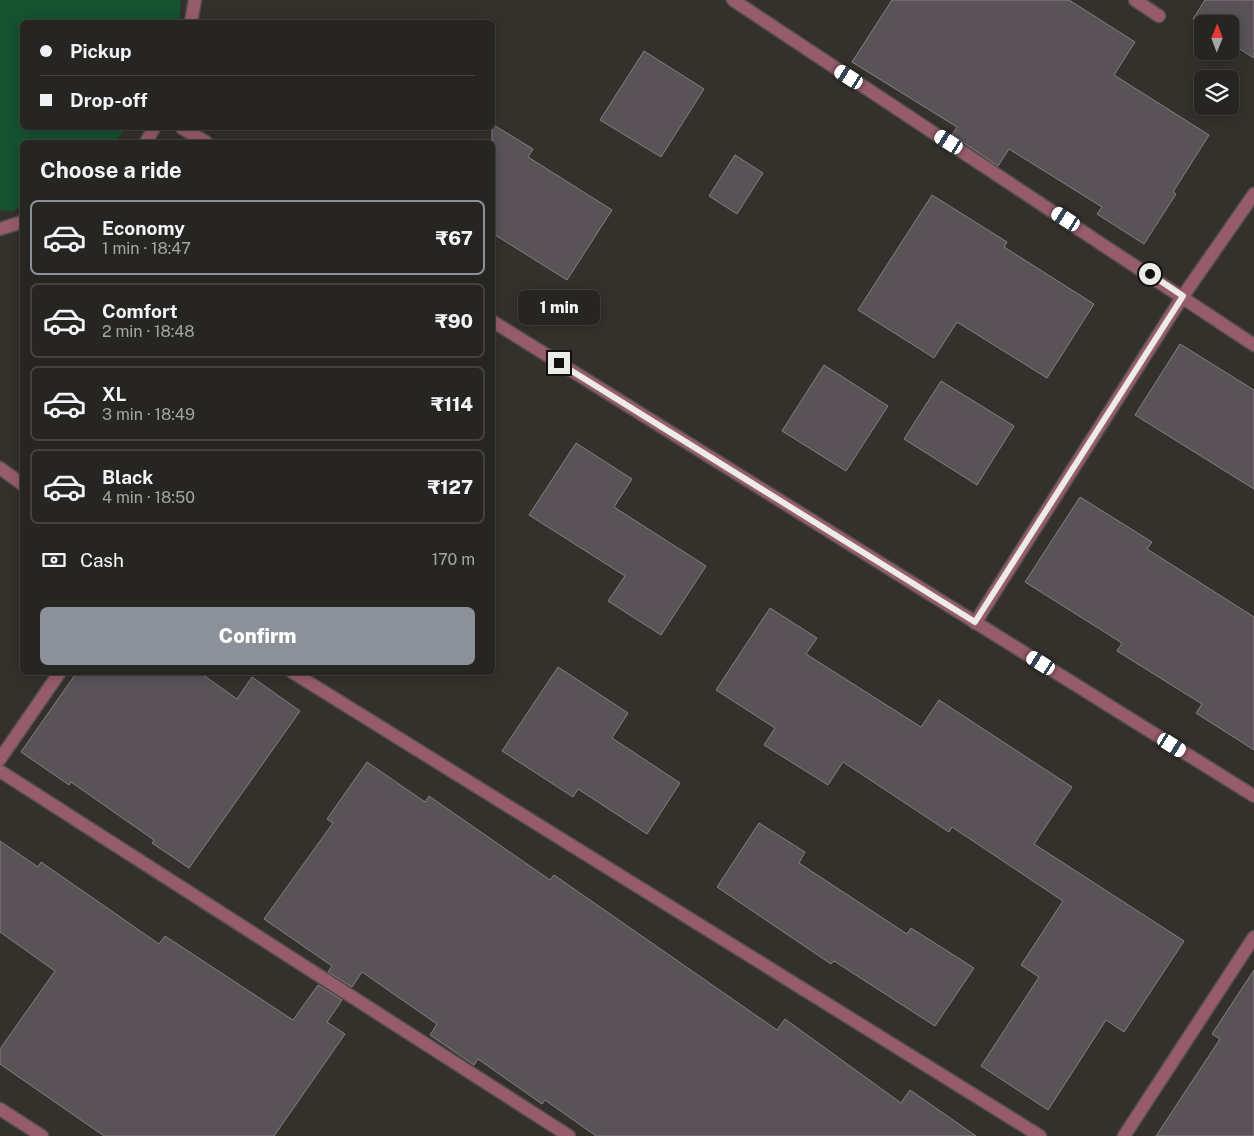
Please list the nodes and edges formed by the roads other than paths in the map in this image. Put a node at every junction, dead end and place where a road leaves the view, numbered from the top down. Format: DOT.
graph roads {
  1 [pos="194,0"];
  2 [pos="733,0"];
  3 [pos="1135,0"];
  4 [pos="1159,16"];
  5 [pos="191,20"];
  6 [pos="185,130"];
  7 [pos="203,140"];
  8 [pos="1254,194"];
  9 [pos="20,223"];
  10 [pos="0,229"];
  11 [pos="1183,296"];
  12 [pos="495,323"];
  13 [pos="1254,344"];
  14 [pos="0,468"];
  15 [pos="20,483"];
  16 [pos="975,622"];
  17 [pos="58,675"];
  18 [pos="297,675"];
  19 [pos="0,759"];
  20 [pos="0,771"];
  21 [pos="1254,796"];
  22 [pos="1254,937"];
  23 [pos="0,1109"];
  24 [pos="42,1136"];
  25 [pos="569,1136"];
  26 [pos="1040,1136"];
  27 [pos="1124,1136"];
  1 -- 5 [label="street"];
  2 -- 11 [label="street"];
  3 -- 4 [label="street"];
  6 -- 7 [label="street"];
  8 -- 11 [label="street"];
  9 -- 10 [label="street"];
  11 -- 13 [label="street"];
  11 -- 16 [label="street"];
  12 -- 16 [label="street"];
  14 -- 15 [label="street"];
  16 -- 21 [label="street"];
  17 -- 19 [label="street"];
  18 -- 26 [label="street"];
  20 -- 25 [label="street"];
  22 -- 27 [label="street"];
  23 -- 24 [label="street"];
}
